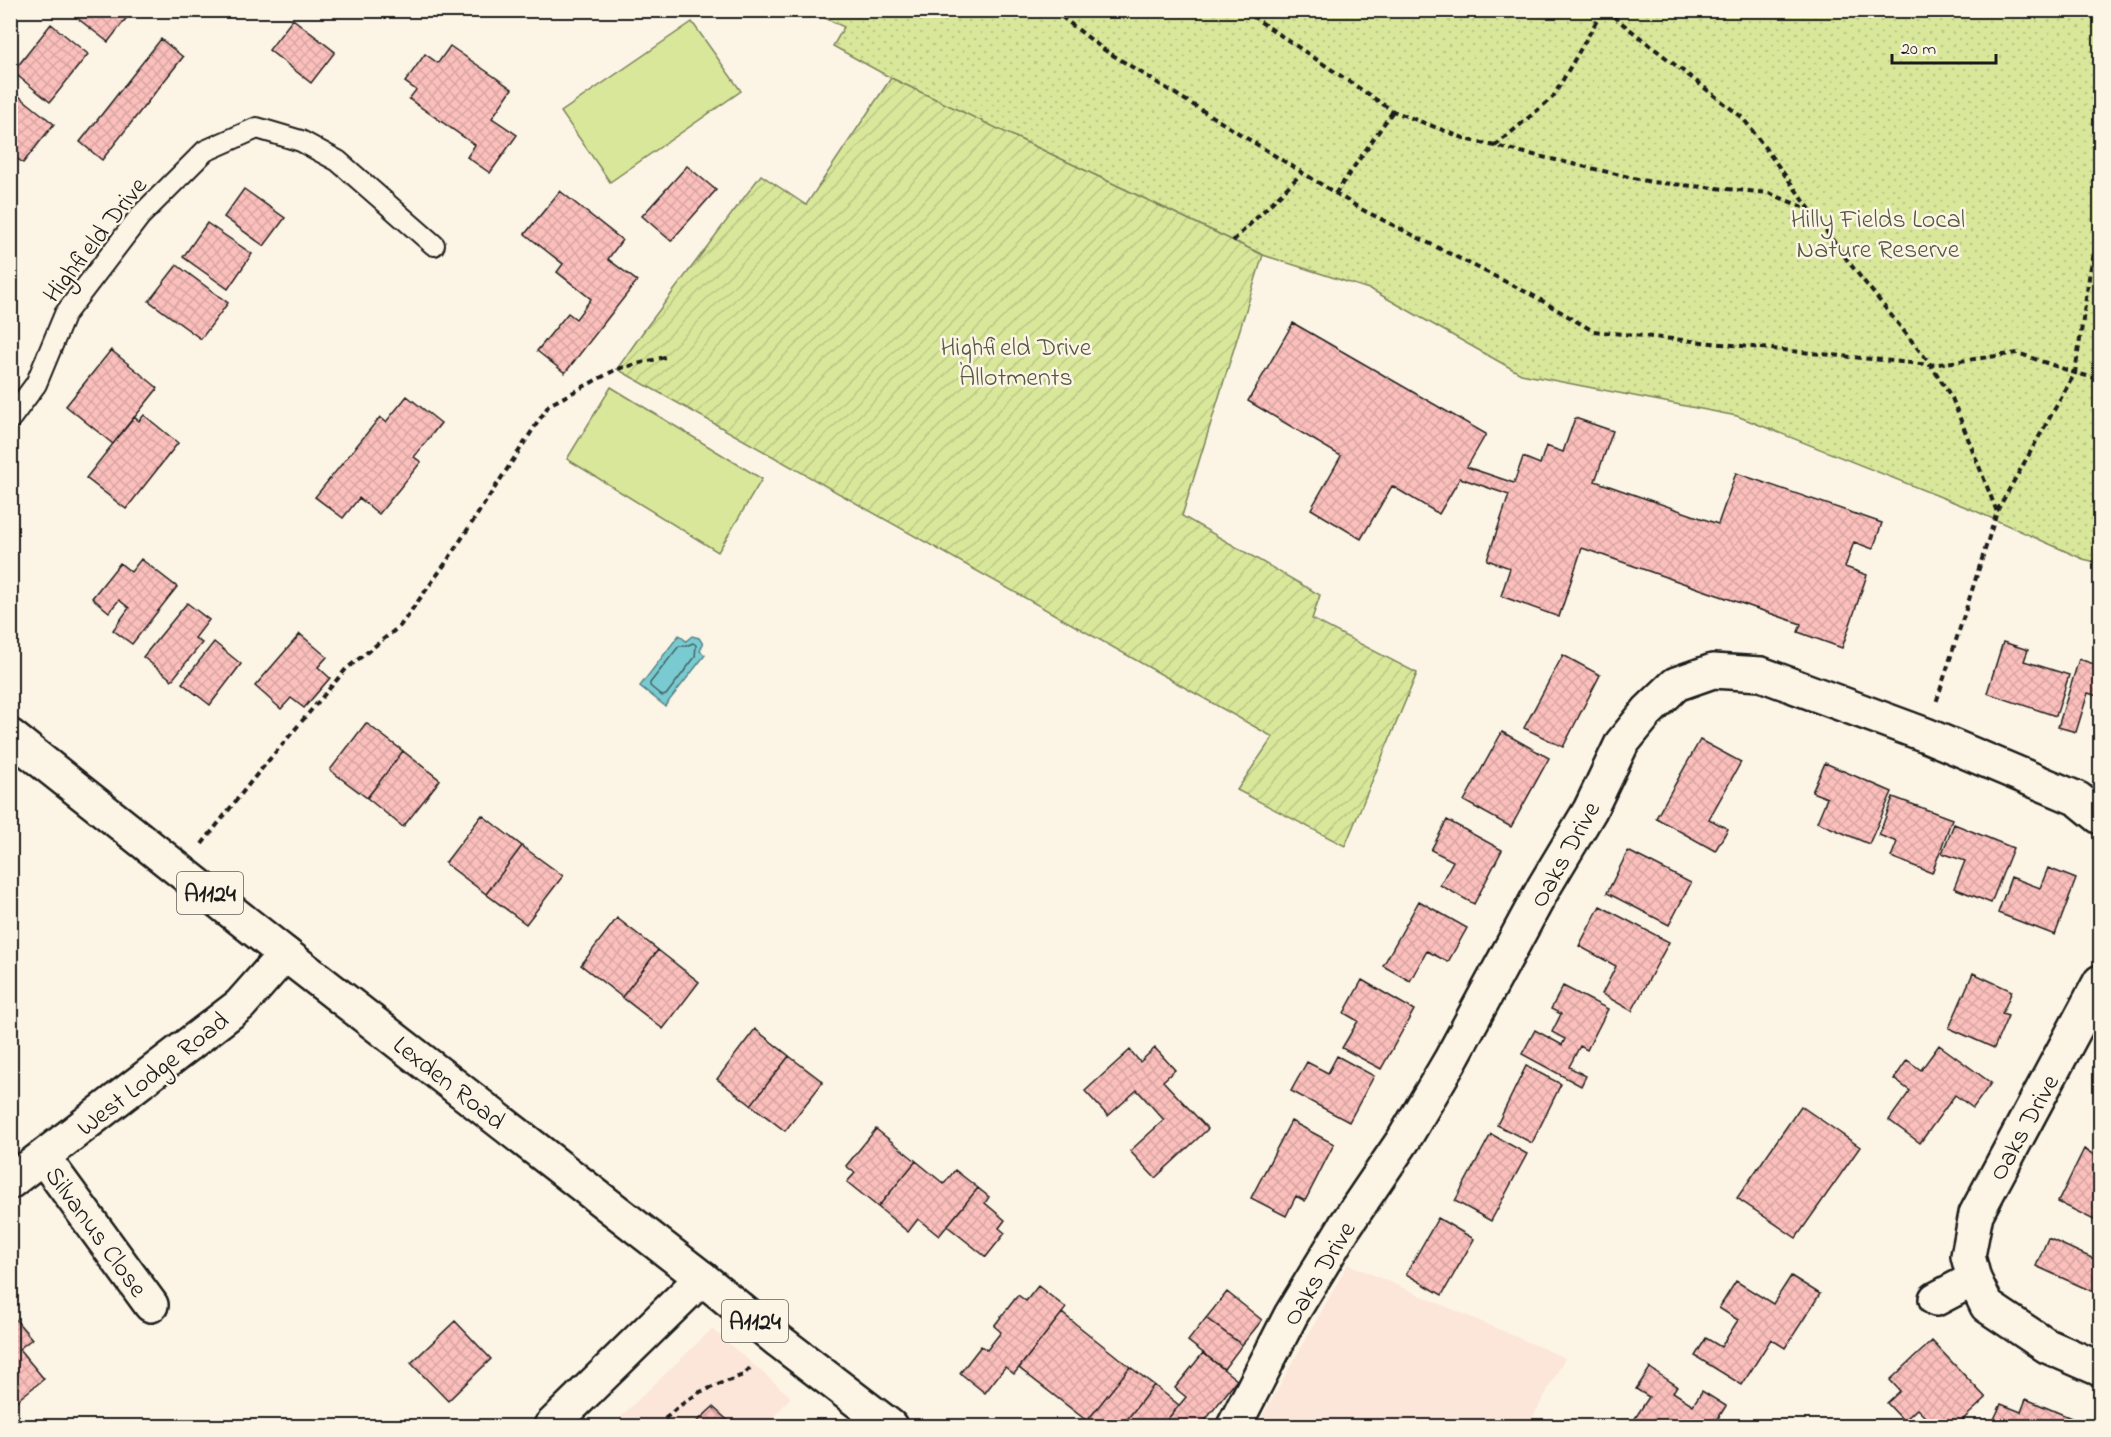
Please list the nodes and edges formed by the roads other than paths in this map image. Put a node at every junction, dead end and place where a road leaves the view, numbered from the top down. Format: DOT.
graph roads {
  1 [pos="434,245"];
  2 [pos="10,418"];
  3 [pos="10,736"];
  4 [pos="2100,816"];
  5 [pos="285,954"];
  6 [pos="2100,981"];
  7 [pos="43,1157"];
  8 [pos="10,1182"];
  9 [pos="702,1278"];
  10 [pos="1974,1279"];
  11 [pos="1936,1299"];
  12 [pos="152,1305"];
  13 [pos="2100,1369"];
  14 [pos="551,1426"];
  15 [pos="890,1426"];
  16 [pos="1234,1426"];
  1 -- 2 [label="lane, Highfield Drive"];
  3 -- 5 [label="street, Lexden Road / A1124"];
  4 -- 16 [label="street, Oaks Drive"];
  5 -- 7 [label="street, West Lodge Road"];
  5 -- 9 [label="street, Lexden Road / A1124"];
  6 -- 10 [label="street, Oaks Drive"];
  7 -- 8 [label="street, West Lodge Road"];
  7 -- 12 [label="street, Silvanus Close"];
  9 -- 14 [label="street"];
  9 -- 15 [label="street, Lexden Road / A1124"];
  10 -- 11 [label="street"];
  10 -- 13 [label="street, Oaks Drive"];
}
